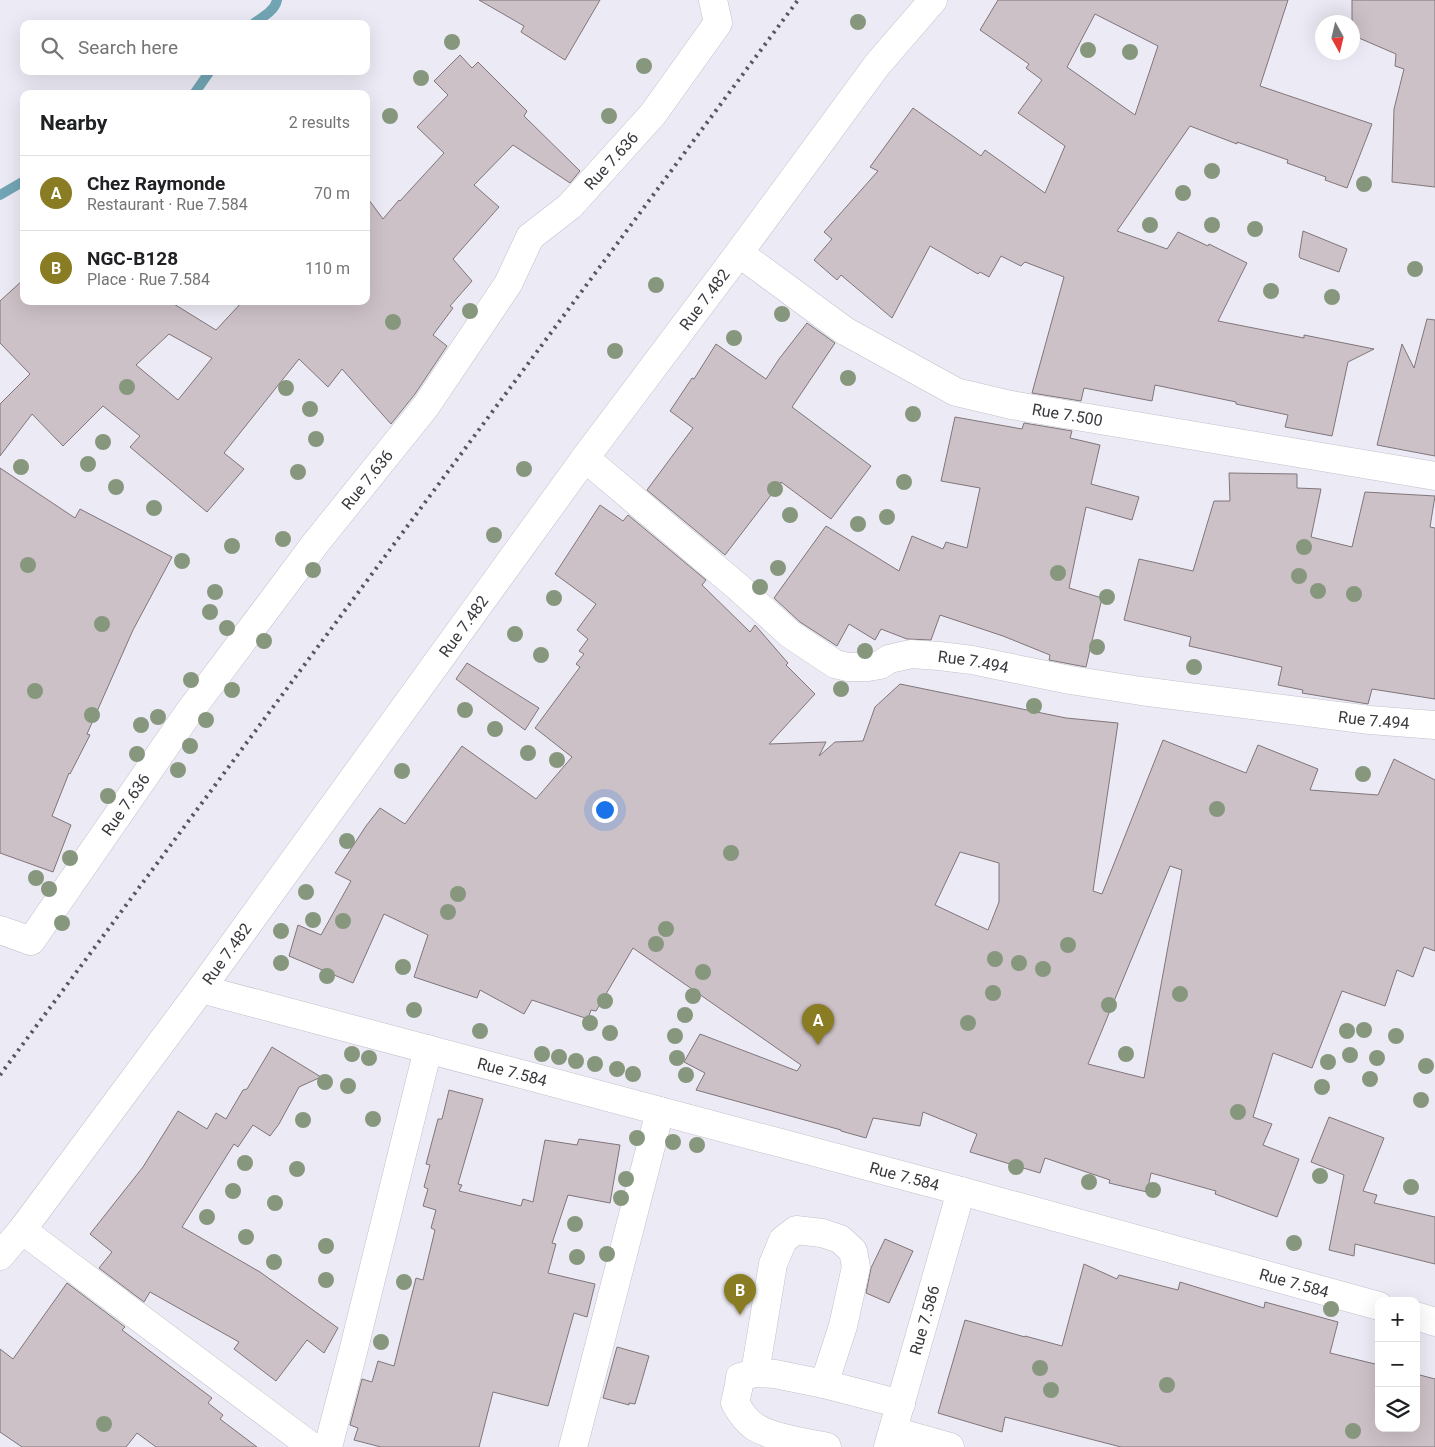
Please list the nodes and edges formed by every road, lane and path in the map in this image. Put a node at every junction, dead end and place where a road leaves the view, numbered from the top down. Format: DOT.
graph roads {
  1 [pos="714,0"];
  2 [pos="933,0"];
  3 [pos="739,254"];
  4 [pos="585,458"];
  5 [pos="1435,476"];
  6 [pos="1435,725"];
  7 [pos="0,930"];
  8 [pos="201,989"];
  9 [pos="428,1049"];
  10 [pos="660,1111"];
  11 [pos="961,1191"];
  12 [pos="22,1230"];
  13 [pos="0,1256"];
  14 [pos="1375,1305"];
  15 [pos="1420,1317"];
  16 [pos="1435,1322"];
  17 [pos="755,1372"];
  18 [pos="824,1384"];
  19 [pos="901,1404"];
  20 [pos="891,1439"];
  21 [pos="312,1447"];
  22 [pos="328,1447"];
  23 [pos="573,1447"];
  24 [pos="827,1447"];
  25 [pos="950,1447"];
  1 -- 7 [label="street, Rue 7.636"];
  2 -- 3 [label="street, Rue 7.482"];
  3 -- 4 [label="street, Rue 7.482"];
  3 -- 5 [label="street, Rue 7.500"];
  4 -- 6 [label="street, Rue 7.494"];
  4 -- 8 [label="street, Rue 7.482"];
  8 -- 9 [label="street, Rue 7.584"];
  8 -- 12 [label="street, Rue 7.482"];
  9 -- 10 [label="street, Rue 7.584"];
  9 -- 22 [label="street"];
  10 -- 11 [label="street, Rue 7.584"];
  10 -- 23 [label="street"];
  11 -- 14 [label="street, Rue 7.584"];
  11 -- 19 [label="street, Rue 7.586"];
  12 -- 13 [label="street, Rue 7.482"];
  12 -- 21 [label="street"];
  15 -- 16 [label="street"];
  17 -- 18 [label="street"];
  17 -- 18 [label="street"];
  17 -- 24 [label="street"];
  18 -- 19 [label="street"];
  19 -- 20 [label="street, Rue 7.586"];
  20 -- 25 [label="street"];
}
